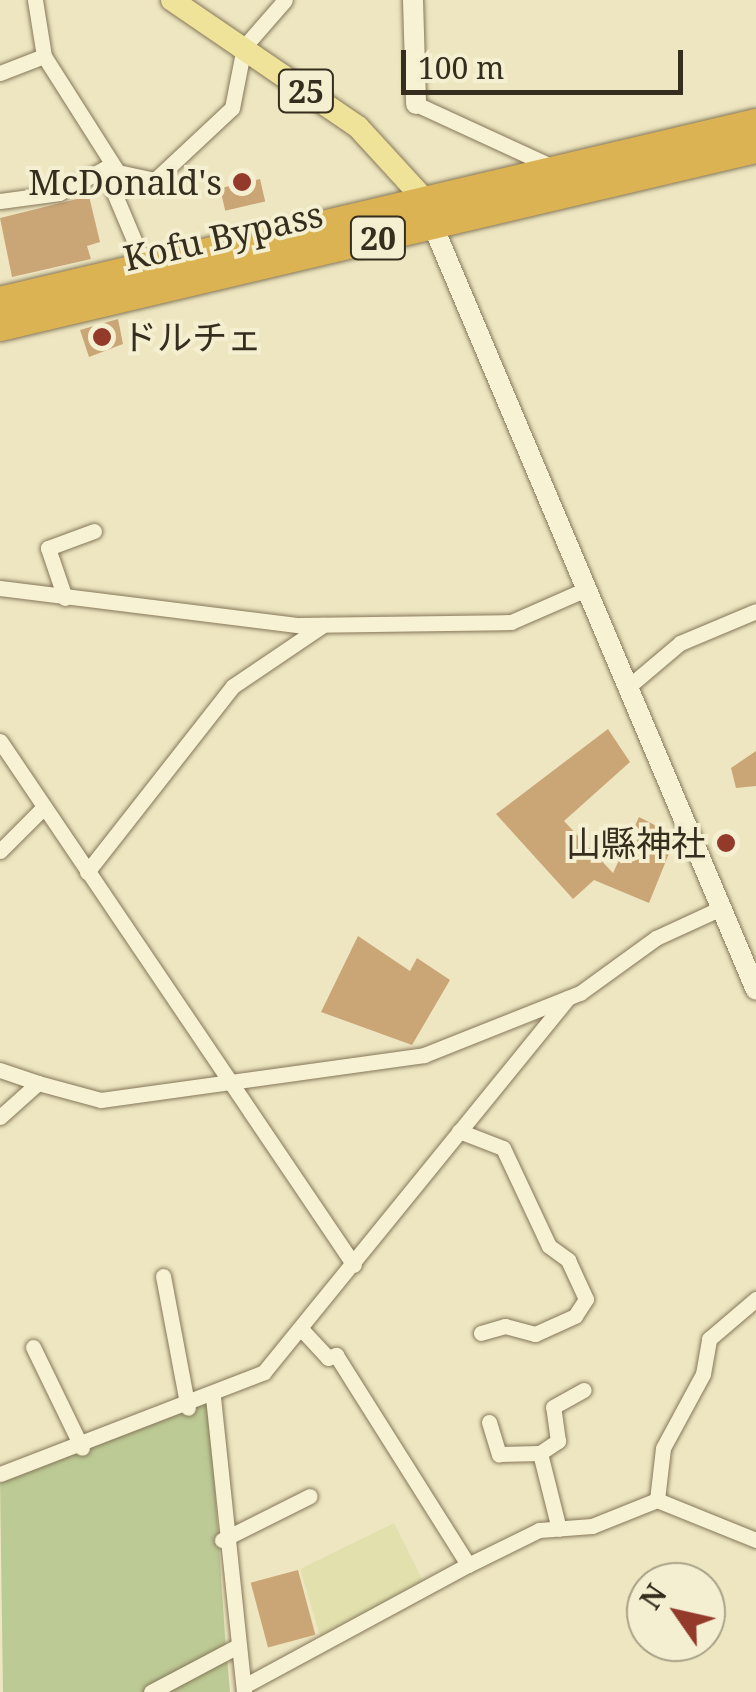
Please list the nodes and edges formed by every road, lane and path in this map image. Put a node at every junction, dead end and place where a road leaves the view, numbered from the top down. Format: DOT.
graph roads {
  1 [pos="34,0"];
  2 [pos="172,0"];
  3 [pos="284,0"];
  4 [pos="413,0"];
  5 [pos="244,48"];
  6 [pos="44,56"];
  7 [pos="0,73"];
  8 [pos="416,104"];
  9 [pos="756,123"];
  10 [pos="756,149"];
  11 [pos="111,170"];
  12 [pos="558,171"];
  13 [pos="0,201"];
  14 [pos="428,212"];
  15 [pos="145,266"];
  16 [pos="0,300"];
  17 [pos="0,328"];
  18 [pos="94,531"];
  19 [pos="0,588"];
  20 [pos="582,591"];
  21 [pos="65,598"];
  22 [pos="756,611"];
  23 [pos="323,625"];
  24 [pos="628,687"];
  25 [pos="0,742"];
  26 [pos="44,807"];
  27 [pos="0,852"];
  28 [pos="87,872"];
  29 [pos="719,909"];
  30 [pos="756,990"];
  31 [pos="568,998"];
  32 [pos="0,1070"];
  33 [pos="232,1082"];
  34 [pos="38,1083"];
  35 [pos="0,1117"];
  36 [pos="459,1131"];
  37 [pos="354,1265"];
  38 [pos="163,1276"];
  39 [pos="756,1299"];
  40 [pos="304,1332"];
  41 [pos="481,1334"];
  42 [pos="32,1347"];
  43 [pos="584,1390"];
  44 [pos="213,1398"];
  45 [pos="188,1408"];
  46 [pos="489,1422"];
  47 [pos="82,1448"];
  48 [pos="540,1453"];
  49 [pos="0,1474"];
  50 [pos="310,1496"];
  51 [pos="658,1500"];
  52 [pos="558,1528"];
  53 [pos="222,1540"];
  54 [pos="756,1540"];
  55 [pos="468,1565"];
  56 [pos="238,1646"];
  57 [pos="244,1689"];
  58 [pos="152,1692"];
  1 -- 6 [label="street"];
  2 -- 5 [label="main road, 25"];
  3 -- 5 [label="street"];
  4 -- 8 [label="street"];
  5 -- 11 [label="street"];
  5 -- 14 [label="main road, 25"];
  6 -- 7 [label="street"];
  6 -- 11 [label="street"];
  8 -- 12 [label="street"];
  9 -- 12 [label="highway, Kofu Bypass / 20"];
  10 -- 14 [label="highway, Kofu Bypass / 20"];
  11 -- 13 [label="street"];
  11 -- 15 [label="street"];
  12 -- 14 [label="highway, Kofu Bypass / 20"];
  14 -- 15 [label="highway, Kofu Bypass / 20"];
  14 -- 17 [label="highway, Kofu Bypass / 20"];
  14 -- 20 [label="street"];
  15 -- 16 [label="highway, Kofu Bypass / 20"];
  18 -- 21 [label="street"];
  19 -- 21 [label="street"];
  20 -- 23 [label="street"];
  20 -- 24 [label="street"];
  21 -- 23 [label="street"];
  22 -- 24 [label="street"];
  23 -- 28 [label="street"];
  24 -- 29 [label="street"];
  25 -- 26 [label="street"];
  26 -- 27 [label="street"];
  26 -- 28 [label="street"];
  28 -- 33 [label="street"];
  29 -- 30 [label="street"];
  29 -- 31 [label="street"];
  31 -- 33 [label="street"];
  31 -- 36 [label="street"];
  32 -- 34 [label="street"];
  33 -- 34 [label="street"];
  33 -- 37 [label="street"];
  34 -- 35 [label="street"];
  36 -- 37 [label="street"];
  36 -- 41 [label="street"];
  37 -- 40 [label="street"];
  38 -- 45 [label="street"];
  39 -- 51 [label="street"];
  40 -- 44 [label="street"];
  40 -- 55 [label="street"];
  42 -- 47 [label="street"];
  43 -- 48 [label="street"];
  44 -- 45 [label="street"];
  44 -- 53 [label="street"];
  45 -- 47 [label="street"];
  46 -- 48 [label="street"];
  47 -- 49 [label="street"];
  48 -- 52 [label="street"];
  50 -- 53 [label="street"];
  51 -- 52 [label="street"];
  51 -- 54 [label="street"];
  52 -- 55 [label="street"];
  53 -- 56 [label="street"];
  55 -- 57 [label="street"];
  56 -- 57 [label="street"];
  56 -- 58 [label="street"];
}
